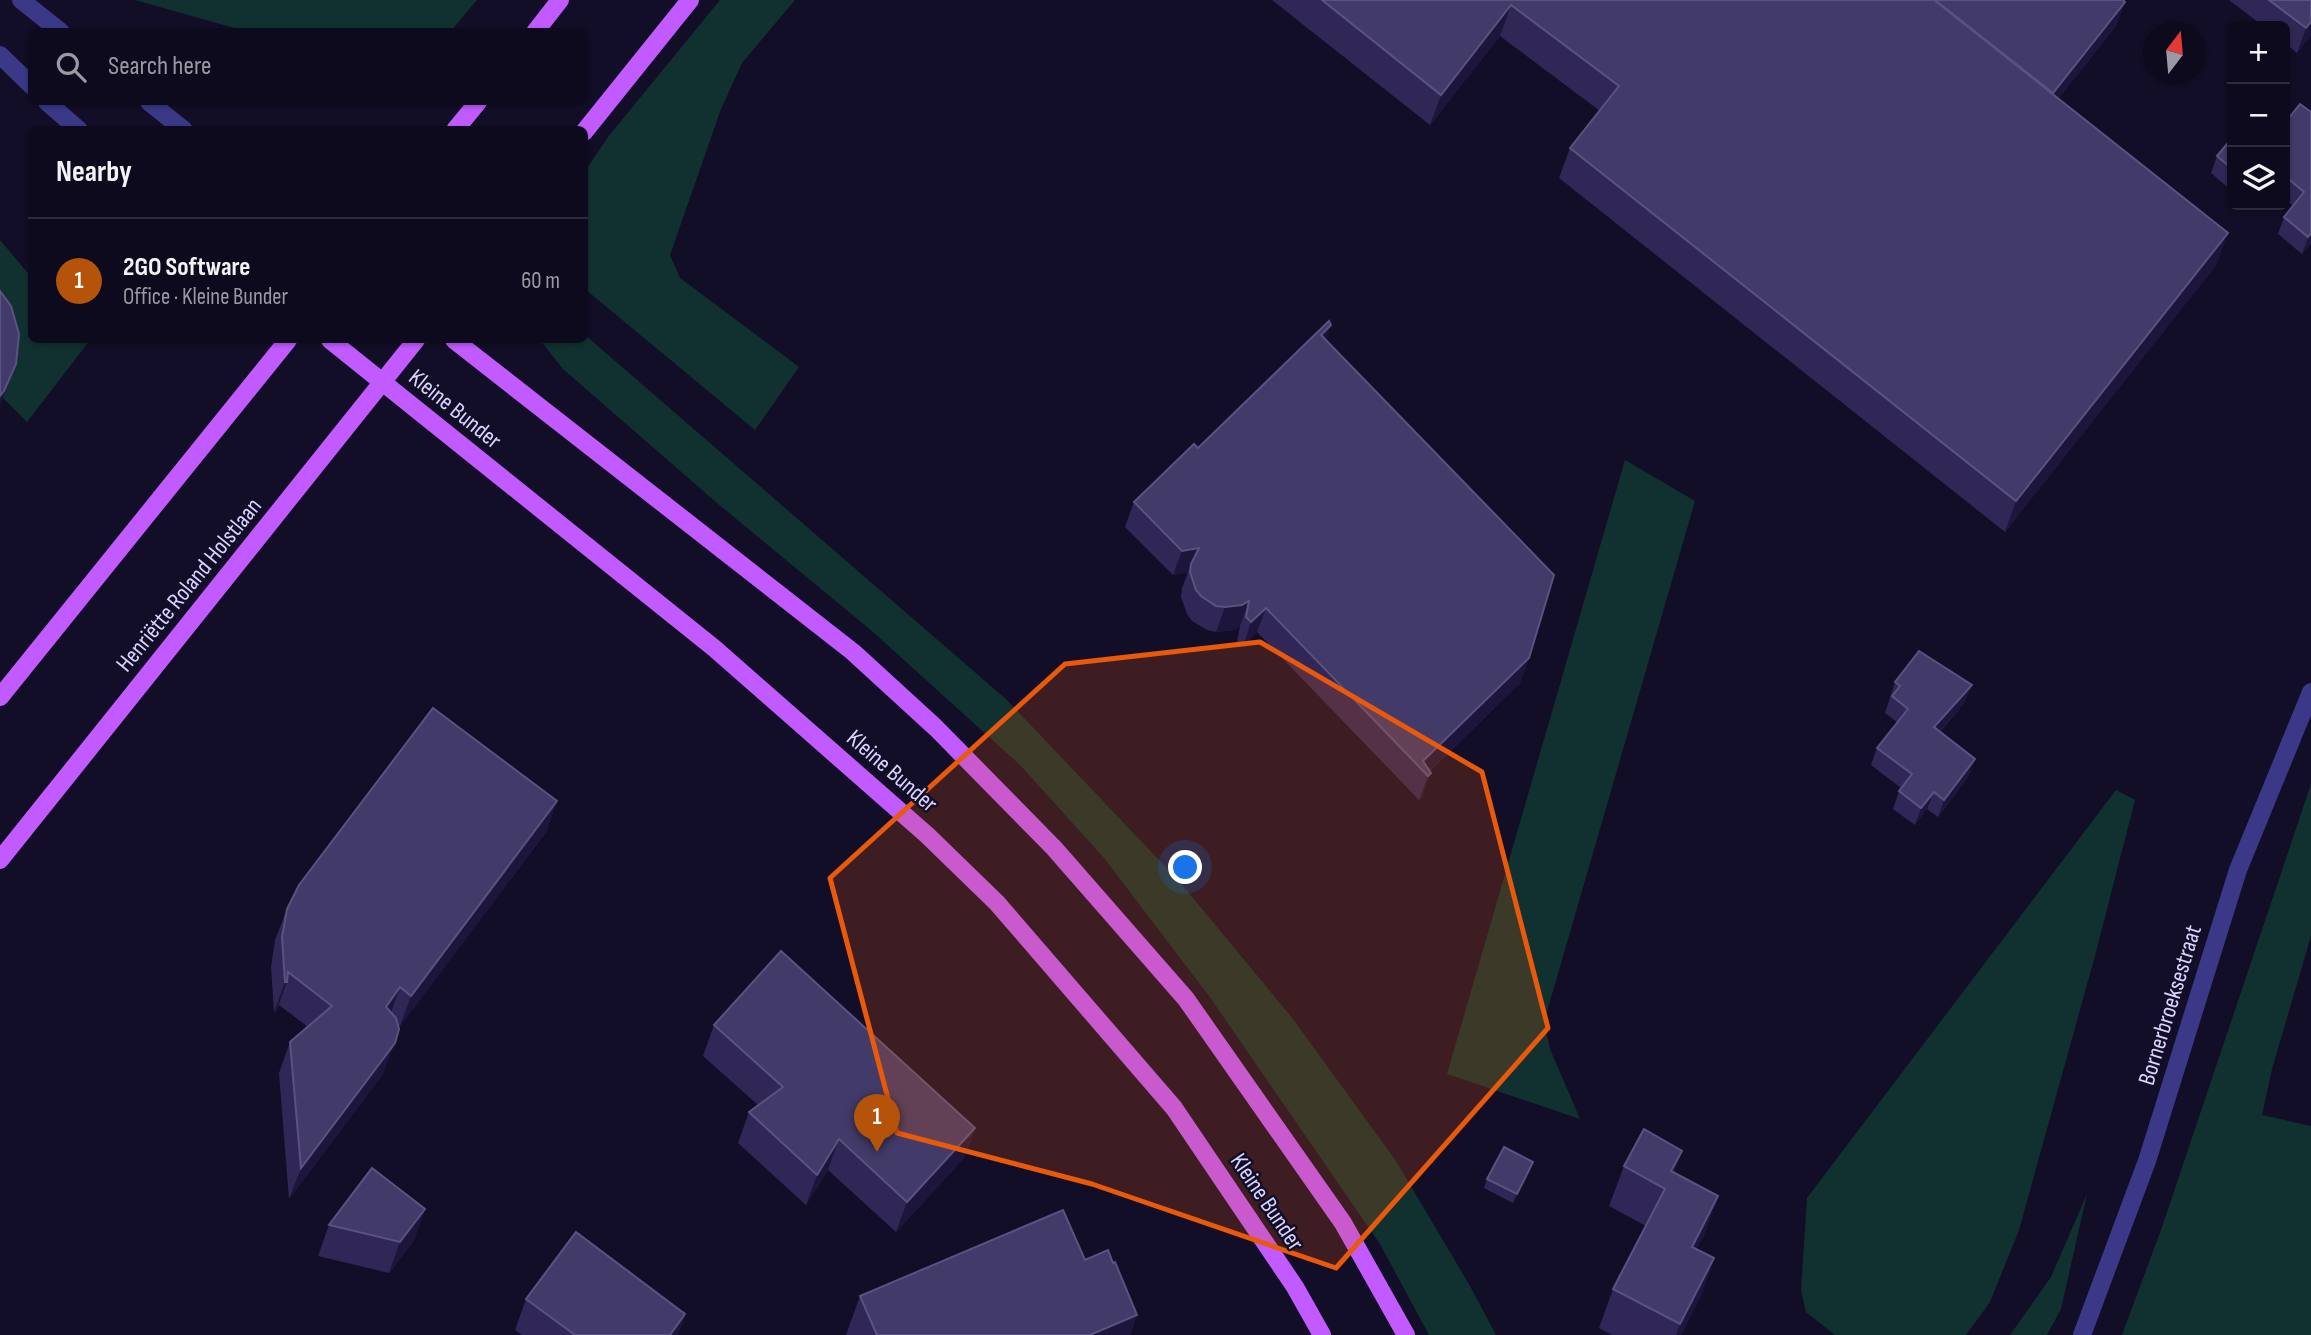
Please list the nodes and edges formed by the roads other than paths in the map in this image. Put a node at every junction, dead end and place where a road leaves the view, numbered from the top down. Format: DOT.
graph roads {
  1 [pos="21,0"];
  2 [pos="560,0"];
  3 [pos="690,0"];
  4 [pos="56,28"];
  5 [pos="538,28"];
  6 [pos="0,55"];
  7 [pos="28,82"];
  8 [pos="50,105"];
  9 [pos="153,105"];
  10 [pos="476,105"];
  11 [pos="74,126"];
  12 [pos="179,126"];
  13 [pos="459,126"];
  14 [pos="588,127"];
  15 [pos="286,343"];
  16 [pos="334,343"];
  17 [pos="414,343"];
  18 [pos="458,343"];
  19 [pos="382,382"];
  20 [pos="2311,692"];
  21 [pos="0,697"];
  22 [pos="0,859"];
  23 [pos="1322,1335"];
  24 [pos="1406,1335"];
  25 [pos="2082,1335"];
  1 -- 4 [label="street"];
  2 -- 5 [label="main road"];
  3 -- 14 [label="main road"];
  6 -- 7 [label="street"];
  8 -- 11 [label="street"];
  9 -- 12 [label="street"];
  10 -- 13 [label="main road"];
  15 -- 21 [label="main road"];
  16 -- 19 [label="main road, Kleine Bunder"];
  17 -- 19 [label="main road, Henriëtte Roland Holstlaan"];
  18 -- 24 [label="main road, Kleine Bunder"];
  19 -- 22 [label="main road, Henriëtte Roland Holstlaan"];
  19 -- 23 [label="main road, Kleine Bunder"];
  20 -- 25 [label="street, Bornerbroeksestraat"];
}
